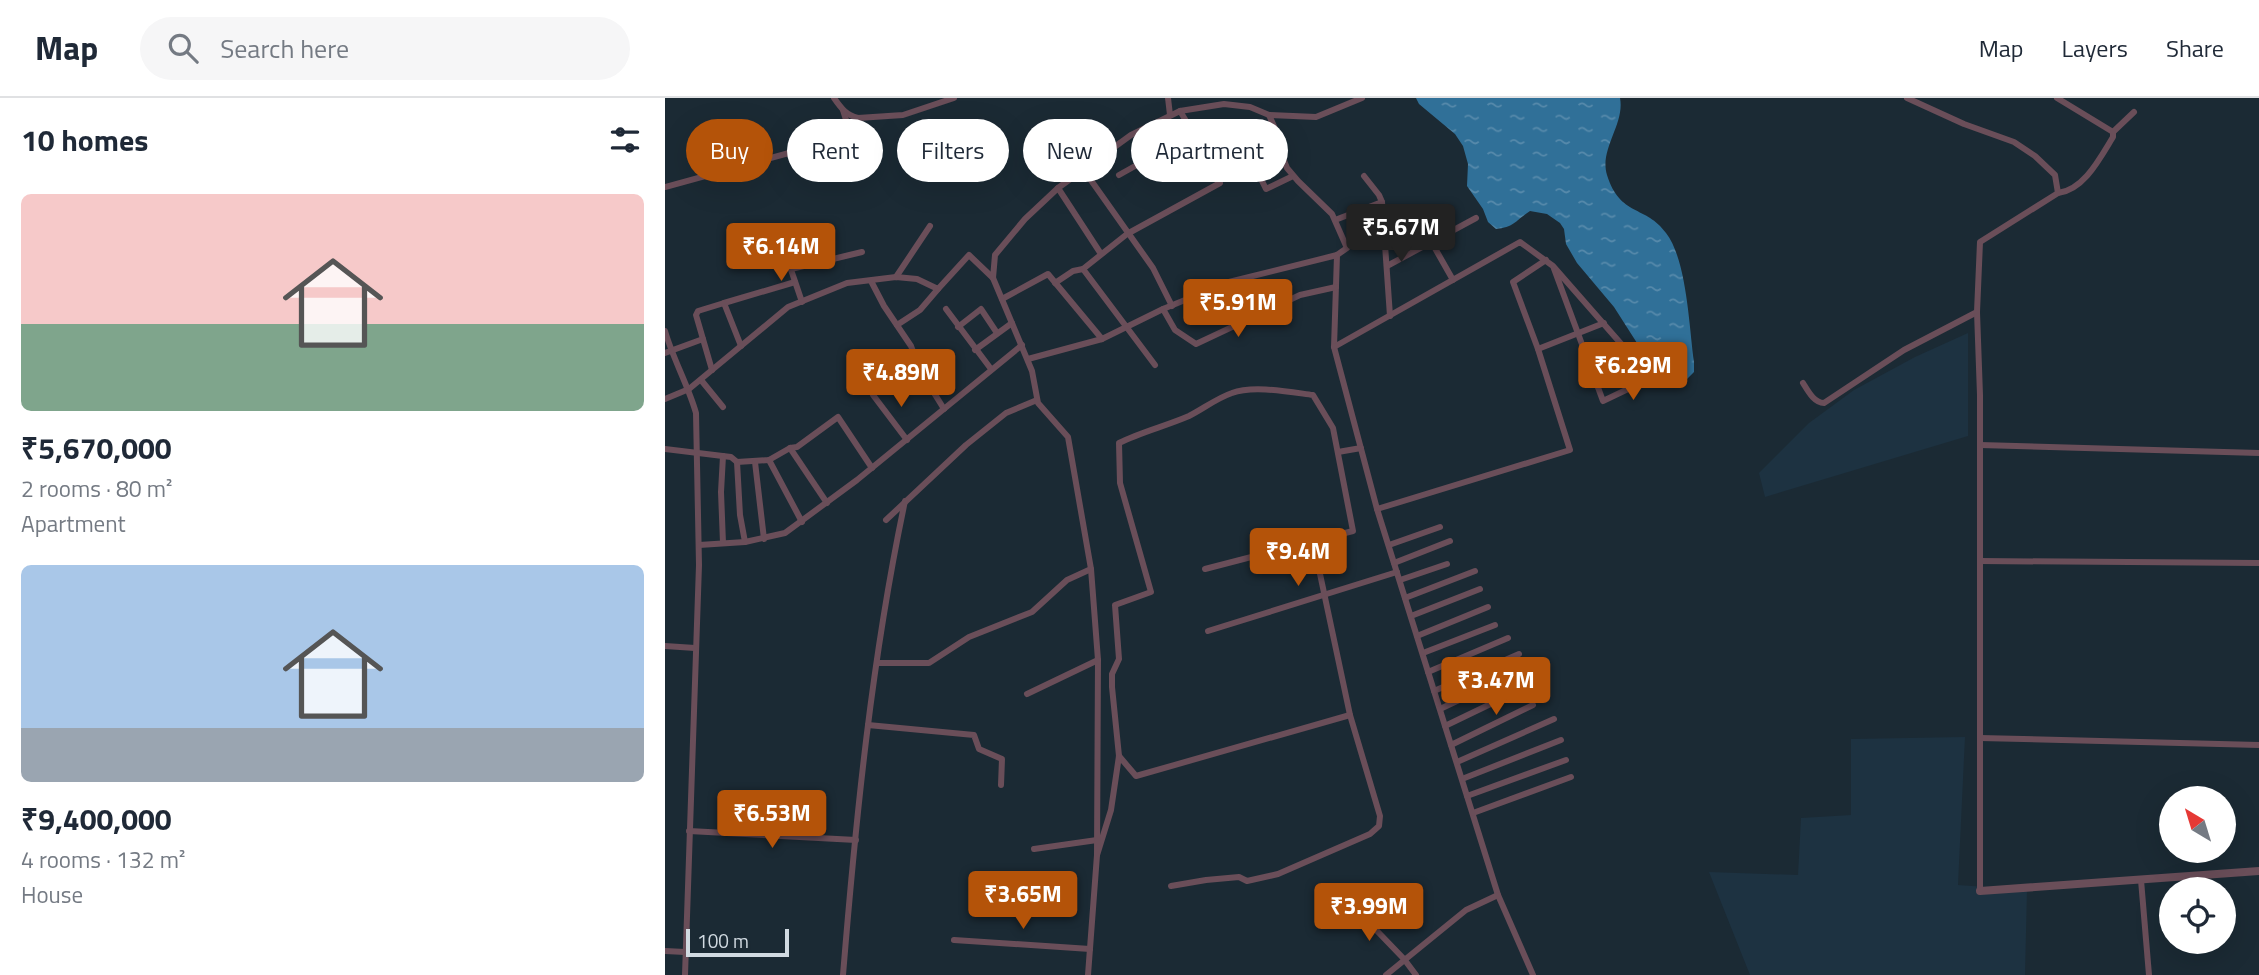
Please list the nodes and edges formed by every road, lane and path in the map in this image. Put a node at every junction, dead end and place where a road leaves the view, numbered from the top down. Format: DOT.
graph roads {
  1 [pos="834,98"];
  2 [pos="954,98"];
  3 [pos="1168,98"];
  4 [pos="1362,98"];
  5 [pos="1907,98"];
  6 [pos="2057,98"];
  7 [pos="843,110"];
  8 [pos="1180,111"];
  9 [pos="2134,112"];
  10 [pos="1170,115"];
  11 [pos="1269,115"];
  12 [pos="1185,119"];
  13 [pos="1271,119"];
  14 [pos="2113,132"];
  15 [pos="1117,145"];
  16 [pos="1131,168"];
  17 [pos="1288,169"];
  18 [pos="1119,175"];
  19 [pos="1293,176"];
  20 [pos="1364,176"];
  21 [pos="1288,178"];
  22 [pos="1066,182"];
  23 [pos="1092,182"];
  24 [pos="1220,182"];
  25 [pos="1262,182"];
  26 [pos="1281,182"];
  27 [pos="665,187"];
  28 [pos="1058,188"];
  29 [pos="2057,193"];
  30 [pos="1382,202"];
  31 [pos="1476,218"];
  32 [pos="1335,220"];
  33 [pos="930,226"];
  34 [pos="1128,234"];
  35 [pos="1432,243"];
  36 [pos="862,252"];
  37 [pos="786,254"];
  38 [pos="1101,254"];
  39 [pos="995,255"];
  40 [pos="1337,255"];
  41 [pos="1546,260"];
  42 [pos="1387,266"];
  43 [pos="1553,266"];
  44 [pos="981,267"];
  45 [pos="791,269"];
  46 [pos="1083,269"];
  47 [pos="896,277"];
  48 [pos="993,278"];
  49 [pos="1453,280"];
  50 [pos="871,281"];
  51 [pos="795,282"];
  52 [pos="1055,283"];
  53 [pos="1336,287"];
  54 [pos="938,289"];
  55 [pos="1002,299"];
  56 [pos="802,302"];
  57 [pos="725,303"];
  58 [pos="1172,306"];
  59 [pos="946,309"];
  60 [pos="1163,309"];
  61 [pos="1977,312"];
  62 [pos="1389,316"];
  63 [pos="1011,323"];
  64 [pos="1604,323"];
  65 [pos="897,325"];
  66 [pos="958,327"];
  67 [pos="1127,328"];
  68 [pos="665,331"];
  69 [pos="997,333"];
  70 [pos="1578,333"];
  71 [pos="703,339"];
  72 [pos="1102,339"];
  73 [pos="1022,345"];
  74 [pos="741,346"];
  75 [pos="1334,347"];
  76 [pos="1538,349"];
  77 [pos="975,350"];
  78 [pos="668,353"];
  79 [pos="1028,359"];
  80 [pos="1155,365"];
  81 [pos="991,369"];
  82 [pos="712,370"];
  83 [pos="701,380"];
  84 [pos="1803,383"];
  85 [pos="689,389"];
  86 [pos="873,395"];
  87 [pos="665,399"];
  88 [pos="1037,400"];
  89 [pos="723,407"];
  90 [pos="944,409"];
  91 [pos="907,439"];
  92 [pos="1980,445"];
  93 [pos="790,448"];
  94 [pos="1361,448"];
  95 [pos="665,449"];
  96 [pos="1338,452"];
  97 [pos="697,453"];
  98 [pos="2259,453"];
  99 [pos="723,456"];
  100 [pos="769,460"];
  101 [pos="737,462"];
  102 [pos="755,462"];
  103 [pos="872,468"];
  104 [pos="905,501"];
  105 [pos="827,503"];
  106 [pos="1377,509"];
  107 [pos="885,520"];
  108 [pos="802,522"];
  109 [pos="1440,527"];
  110 [pos="764,538"];
  111 [pos="1314,541"];
  112 [pos="1450,541"];
  113 [pos="745,542"];
  114 [pos="723,543"];
  115 [pos="699,545"];
  116 [pos="1389,545"];
  117 [pos="1980,561"];
  118 [pos="1394,563"];
  119 [pos="2259,563"];
  120 [pos="1447,564"];
  121 [pos="1091,569"];
  122 [pos="1205,569"];
  123 [pos="1475,571"];
  124 [pos="1397,572"];
  125 [pos="1400,580"];
  126 [pos="1480,589"];
  127 [pos="1324,594"];
  128 [pos="1405,597"];
  129 [pos="1488,607"];
  130 [pos="1411,617"];
  131 [pos="1495,625"];
  132 [pos="1208,631"];
  133 [pos="1417,636"];
  134 [pos="1508,638"];
  135 [pos="665,646"];
  136 [pos="695,648"];
  137 [pos="1423,653"];
  138 [pos="1519,654"];
  139 [pos="1098,660"];
  140 [pos="877,663"];
  141 [pos="1525,669"];
  142 [pos="1428,672"];
  143 [pos="1534,683"];
  144 [pos="1434,691"];
  145 [pos="1027,694"];
  146 [pos="1533,705"];
  147 [pos="1440,709"];
  148 [pos="1350,715"];
  149 [pos="1554,719"];
  150 [pos="868,725"];
  151 [pos="1445,726"];
  152 [pos="1980,738"];
  153 [pos="1561,740"];
  154 [pos="1451,745"];
  155 [pos="2259,745"];
  156 [pos="1119,756"];
  157 [pos="1566,760"];
  158 [pos="1457,762"];
  159 [pos="1571,778"];
  160 [pos="1462,779"];
  161 [pos="1001,785"];
  162 [pos="1467,796"];
  163 [pos="1472,813"];
  164 [pos="689,831"];
  165 [pos="1097,840"];
  166 [pos="856,841"];
  167 [pos="1034,849"];
  168 [pos="1097,855"];
  169 [pos="2259,872"];
  170 [pos="2141,880"];
  171 [pos="1171,886"];
  172 [pos="1980,891"];
  173 [pos="1498,895"];
  174 [pos="1354,907"];
  175 [pos="954,940"];
  176 [pos="1090,949"];
  177 [pos="665,951"];
  178 [pos="685,952"];
  179 [pos="1404,959"];
  180 [pos="685,975"];
  181 [pos="843,975"];
  182 [pos="1090,975"];
  183 [pos="1385,975"];
  184 [pos="1416,975"];
  185 [pos="1533,975"];
  186 [pos="2149,975"];
  1 -- 7 [label="street"];
  2 -- 7 [label="street"];
  3 -- 10 [label="street"];
  4 -- 11 [label="street"];
  5 -- 29 [label="street"];
  6 -- 14 [label="street"];
  7 -- 27 [label="street"];
  8 -- 10 [label="street"];
  8 -- 11 [label="street"];
  8 -- 12 [label="street"];
  9 -- 14 [label="street"];
  10 -- 15 [label="street"];
  11 -- 13 [label="street"];
  14 -- 29 [label="street"];
  16 -- 18 [label="street"];
  17 -- 19 [label="street"];
  19 -- 21 [label="street"];
  19 -- 32 [label="street"];
  20 -- 30 [label="street"];
  22 -- 28 [label="street"];
  23 -- 34 [label="street"];
  24 -- 34 [label="street"];
  25 -- 26 [label="street"];
  28 -- 38 [label="street"];
  28 -- 39 [label="street"];
  29 -- 61 [label="street"];
  30 -- 32 [label="street"];
  30 -- 42 [label="street"];
  31 -- 35 [label="street"];
  32 -- 40 [label="street"];
  33 -- 47 [label="street"];
  34 -- 38 [label="street"];
  34 -- 58 [label="street"];
  35 -- 42 [label="street"];
  35 -- 49 [label="street"];
  36 -- 45 [label="street"];
  37 -- 45 [label="street"];
  38 -- 46 [label="street"];
  39 -- 44 [label="street"];
  39 -- 48 [label="street"];
  40 -- 53 [label="street"];
  40 -- 58 [label="street"];
  41 -- 43 [label="street"];
  41 -- 49 [label="street"];
  41 -- 76 [label="street"];
  42 -- 62 [label="street"];
  43 -- 64 [label="street"];
  43 -- 70 [label="street"];
  44 -- 48 [label="street"];
  44 -- 54 [label="street"];
  45 -- 51 [label="street"];
  46 -- 52 [label="street"];
  46 -- 67 [label="street"];
  47 -- 50 [label="street"];
  47 -- 54 [label="street"];
  48 -- 55 [label="street"];
  49 -- 62 [label="street"];
  50 -- 56 [label="street"];
  50 -- 65 [label="street"];
  51 -- 56 [label="street"];
  51 -- 57 [label="street"];
  52 -- 55 [label="street"];
  52 -- 72 [label="street"];
  53 -- 60 [label="street"];
  53 -- 75 [label="street"];
  54 -- 65 [label="street"];
  55 -- 63 [label="street"];
  56 -- 74 [label="street"];
  57 -- 71 [label="street"];
  57 -- 74 [label="street"];
  58 -- 60 [label="street"];
  59 -- 66 [label="street"];
  60 -- 67 [label="street"];
  61 -- 84 [label="street"];
  61 -- 92 [label="street"];
  62 -- 75 [label="street"];
  63 -- 69 [label="street"];
  63 -- 73 [label="street"];
  64 -- 70 [label="street"];
  64 -- 70 [label="street"];
  65 -- 90 [label="street"];
  66 -- 69 [label="street"];
  66 -- 77 [label="street"];
  67 -- 72 [label="street"];
  67 -- 80 [label="street"];
  68 -- 78 [label="street"];
  69 -- 77 [label="street"];
  70 -- 76 [label="street"];
  71 -- 78 [label="street"];
  71 -- 82 [label="street"];
  72 -- 79 [label="street"];
  73 -- 79 [label="street"];
  73 -- 81 [label="street"];
  74 -- 82 [label="street"];
  75 -- 94 [label="street"];
  76 -- 106 [label="street"];
  77 -- 81 [label="street"];
  78 -- 85 [label="street"];
  79 -- 88 [label="street"];
  81 -- 90 [label="street"];
  82 -- 83 [label="street"];
  83 -- 85 [label="street"];
  83 -- 89 [label="street"];
  85 -- 87 [label="street"];
  85 -- 97 [label="street"];
  86 -- 91 [label="street"];
  88 -- 104 [label="street"];
  88 -- 121 [label="street"];
  90 -- 91 [label="street"];
  91 -- 103 [label="street"];
  92 -- 98 [label="street"];
  92 -- 117 [label="street"];
  93 -- 100 [label="street"];
  93 -- 103 [label="street"];
  93 -- 105 [label="street"];
  94 -- 96 [label="street"];
  94 -- 106 [label="street"];
  95 -- 97 [label="street"];
  96 -- 111 [label="street"];
  96 -- 156 [label="street"];
  97 -- 99 [label="street"];
  97 -- 115 [label="street"];
  99 -- 101 [label="street"];
  99 -- 114 [label="street"];
  100 -- 102 [label="street"];
  100 -- 108 [label="street"];
  101 -- 102 [label="street"];
  101 -- 113 [label="street"];
  102 -- 110 [label="street"];
  103 -- 105 [label="street"];
  104 -- 107 [label="street"];
  104 -- 140 [label="street"];
  105 -- 108 [label="street"];
  106 -- 116 [label="street"];
  108 -- 110 [label="street"];
  109 -- 116 [label="street"];
  110 -- 113 [label="street"];
  111 -- 122 [label="street"];
  111 -- 127 [label="street"];
  112 -- 118 [label="street"];
  113 -- 114 [label="street"];
  114 -- 115 [label="street"];
  115 -- 136 [label="street"];
  116 -- 118 [label="street"];
  117 -- 119 [label="street"];
  117 -- 152 [label="street"];
  118 -- 124 [label="street"];
  120 -- 125 [label="street"];
  121 -- 139 [label="street"];
  121 -- 140 [label="street"];
  123 -- 128 [label="street"];
  124 -- 125 [label="street"];
  124 -- 127 [label="street"];
  125 -- 128 [label="street"];
  126 -- 130 [label="street"];
  127 -- 132 [label="street"];
  127 -- 148 [label="street"];
  128 -- 130 [label="street"];
  129 -- 133 [label="street"];
  130 -- 133 [label="street"];
  131 -- 137 [label="street"];
  133 -- 137 [label="street"];
  134 -- 142 [label="street"];
  135 -- 136 [label="street"];
  136 -- 164 [label="street"];
  137 -- 142 [label="street"];
  138 -- 144 [label="street"];
  139 -- 145 [label="street"];
  139 -- 165 [label="street"];
  140 -- 150 [label="street"];
  141 -- 147 [label="street"];
  142 -- 144 [label="street"];
  143 -- 151 [label="street"];
  144 -- 147 [label="street"];
  146 -- 154 [label="street"];
  147 -- 151 [label="street"];
  148 -- 156 [label="street"];
  148 -- 171 [label="street"];
  149 -- 158 [label="street"];
  150 -- 161 [label="street"];
  150 -- 166 [label="street"];
  151 -- 154 [label="street"];
  152 -- 155 [label="street"];
  152 -- 172 [label="street"];
  153 -- 160 [label="street"];
  154 -- 158 [label="street"];
  156 -- 168 [label="street"];
  157 -- 162 [label="street"];
  158 -- 160 [label="street"];
  159 -- 163 [label="street"];
  160 -- 162 [label="street"];
  162 -- 163 [label="street"];
  163 -- 173 [label="street"];
  164 -- 166 [label="street"];
  164 -- 178 [label="street"];
  165 -- 167 [label="street"];
  165 -- 168 [label="street"];
  166 -- 181 [label="street"];
  168 -- 176 [label="street"];
  169 -- 170 [label="street"];
  170 -- 172 [label="street"];
  170 -- 186 [label="street"];
  173 -- 179 [label="street"];
  173 -- 185 [label="street"];
  174 -- 179 [label="street"];
  175 -- 176 [label="street"];
  176 -- 182 [label="street"];
  177 -- 178 [label="street"];
  178 -- 180 [label="street"];
  179 -- 183 [label="street"];
  179 -- 184 [label="street"];
}
